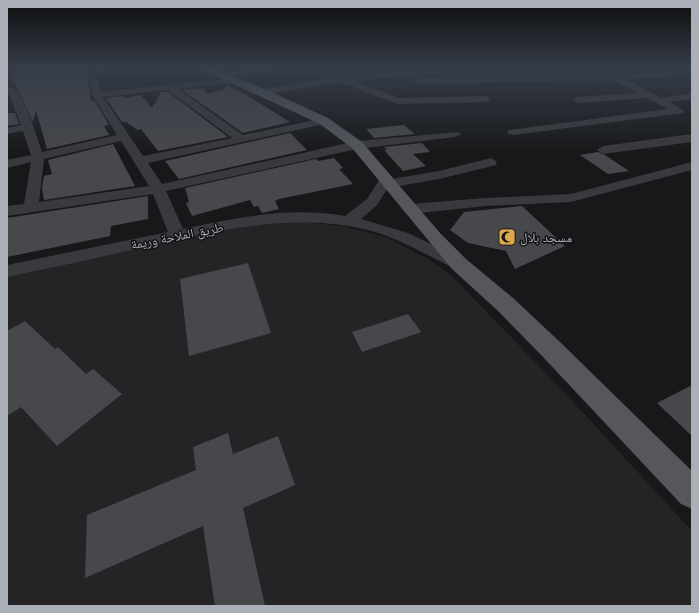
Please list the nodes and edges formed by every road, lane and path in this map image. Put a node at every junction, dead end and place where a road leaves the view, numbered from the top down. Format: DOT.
graph roads {
  1 [pos="15,97"];
  2 [pos="98,97"];
  3 [pos="183,97"];
  4 [pos="273,97"];
  5 [pos="386,97"];
  6 [pos="451,97"];
  7 [pos="625,97"];
  8 [pos="650,97"];
  9 [pos="688,97"];
  10 [pos="486,99"];
  11 [pos="452,100"];
  12 [pos="578,100"];
  13 [pos="659,101"];
  14 [pos="324,121"];
  15 [pos="28,127"];
  16 [pos="7,131"];
  17 [pos="513,132"];
  18 [pos="455,134"];
  19 [pos="125,137"];
  20 [pos="692,138"];
  21 [pos="241,139"];
  22 [pos="357,145"];
  23 [pos="604,150"];
  24 [pos="38,157"];
  25 [pos="140,161"];
  26 [pos="491,162"];
  27 [pos="7,164"];
  28 [pos="692,166"];
  29 [pos="388,182"];
  30 [pos="158,189"];
  31 [pos="31,207"];
  32 [pos="410,209"];
  33 [pos="7,211"];
  34 [pos="348,222"];
  35 [pos="178,234"];
  36 [pos="458,264"];
  37 [pos="7,271"];
  38 [pos="692,493"];
  1 -- 15 [label="street"];
  2 -- 19 [label="street"];
  3 -- 21 [label="street"];
  4 -- 14 [label="main road"];
  5 -- 11 [label="street"];
  6 -- 11 [label="street"];
  7 -- 12 [label="street"];
  8 -- 13 [label="street"];
  9 -- 13 [label="street"];
  10 -- 11 [label="street"];
  13 -- 17 [label="street"];
  14 -- 21 [label="street"];
  14 -- 22 [label="main road"];
  15 -- 16 [label="street"];
  15 -- 24 [label="street"];
  18 -- 22 [label="street"];
  19 -- 24 [label="street"];
  19 -- 25 [label="street"];
  20 -- 23 [label="street"];
  21 -- 25 [label="street"];
  22 -- 29 [label="main road"];
  22 -- 30 [label="street"];
  24 -- 27 [label="street"];
  24 -- 31 [label="street"];
  25 -- 30 [label="street"];
  26 -- 29 [label="street"];
  28 -- 32 [label="street"];
  29 -- 32 [label="main road"];
  29 -- 34 [label="street"];
  30 -- 31 [label="street"];
  30 -- 35 [label="street"];
  31 -- 33 [label="street"];
  32 -- 36 [label="main road"];
  34 -- 35 [label="street, طريق الملاحة وريمة"];
  34 -- 36 [label="street, طريق الملاحة وريمة"];
  35 -- 37 [label="street, طريق الملاحة وريمة"];
  36 -- 38 [label="main road"];
}
